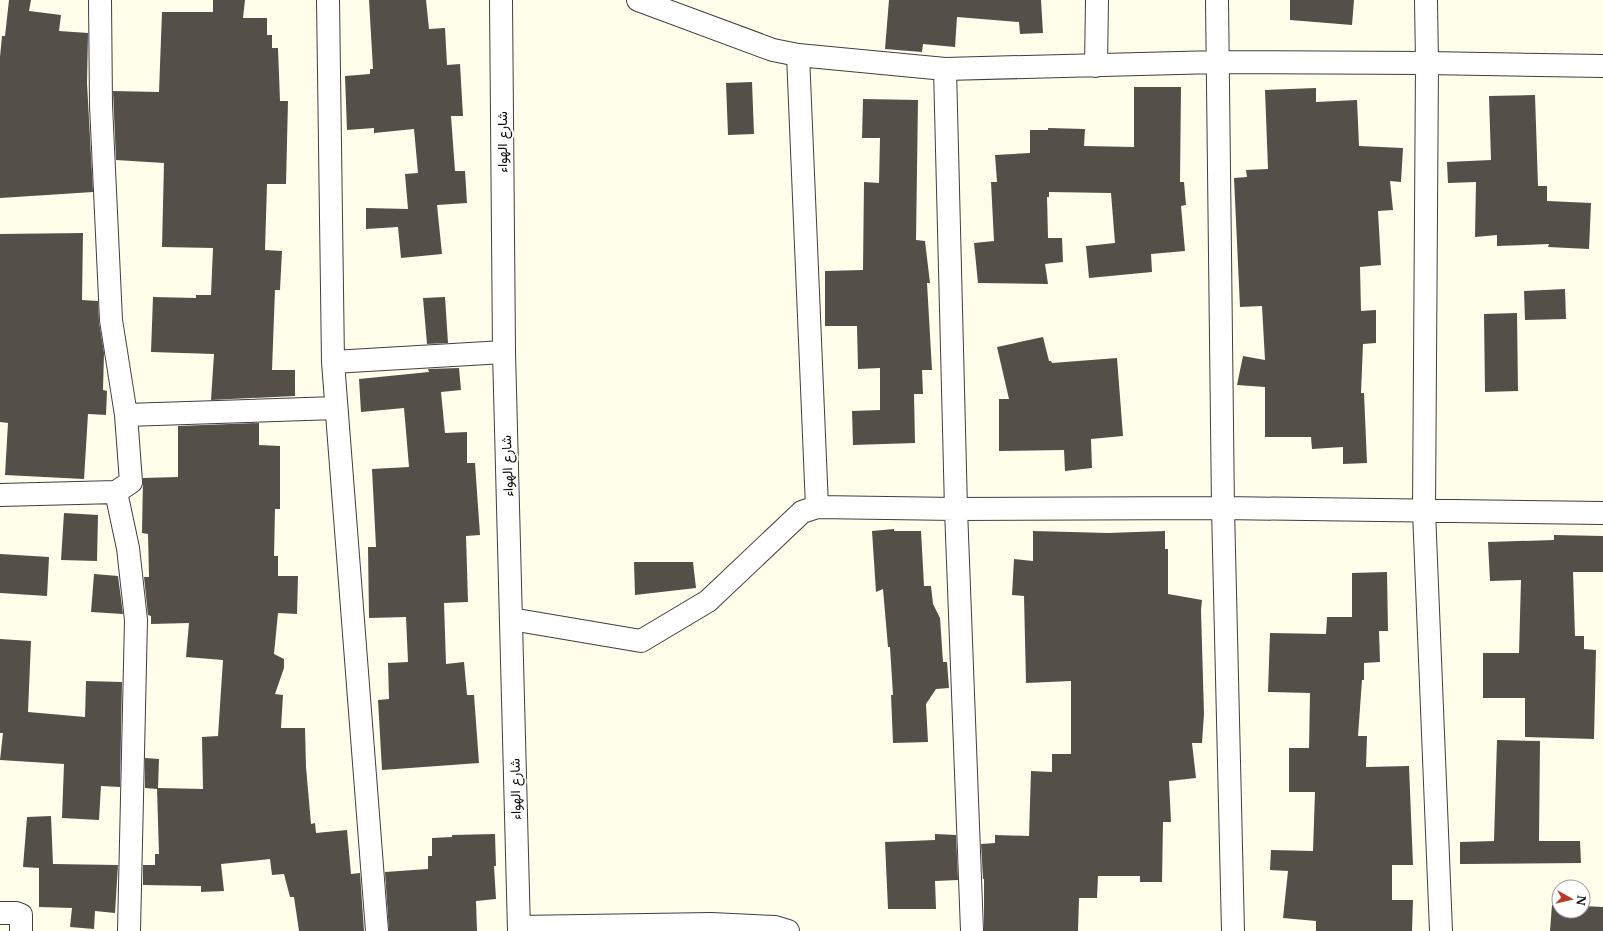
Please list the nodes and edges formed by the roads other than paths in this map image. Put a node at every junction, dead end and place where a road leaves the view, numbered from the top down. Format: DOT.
graph roads {
  1 [pos="100,0"];
  2 [pos="328,0"];
  3 [pos="501,0"];
  4 [pos="638,0"];
  5 [pos="1097,0"];
  6 [pos="1217,0"];
  7 [pos="1426,0"];
  8 [pos="798,56"];
  9 [pos="1217,62"];
  10 [pos="1427,63"];
  11 [pos="1096,66"];
  12 [pos="1603,66"];
  13 [pos="945,68"];
  14 [pos="504,352"];
  15 [pos="333,362"];
  16 [pos="336,408"];
  17 [pos="126,415"];
  18 [pos="116,492"];
  19 [pos="0,495"];
  20 [pos="817,507"];
  21 [pos="1223,508"];
  22 [pos="956,509"];
  23 [pos="1424,511"];
  24 [pos="1603,513"];
  25 [pos="511,619"];
  26 [pos="0,913"];
  27 [pos="519,929"];
  28 [pos="21,931"];
  29 [pos="129,931"];
  30 [pos="377,931"];
  31 [pos="788,931"];
  32 [pos="972,931"];
  33 [pos="1233,931"];
  34 [pos="1441,931"];
  1 -- 17 [label="street"];
  2 -- 15 [label="street"];
  3 -- 14 [label="street, شارع الهواء"];
  4 -- 8 [label="street"];
  5 -- 11 [label="street"];
  6 -- 9 [label="street"];
  7 -- 10 [label="street"];
  8 -- 13 [label="street"];
  8 -- 20 [label="street"];
  9 -- 10 [label="street"];
  9 -- 11 [label="street"];
  9 -- 21 [label="street"];
  10 -- 12 [label="street"];
  10 -- 23 [label="street"];
  11 -- 13 [label="street"];
  13 -- 22 [label="street"];
  14 -- 15 [label="street"];
  14 -- 25 [label="street, شارع الهواء"];
  15 -- 16 [label="street"];
  16 -- 17 [label="street"];
  16 -- 30 [label="street"];
  17 -- 18 [label="street"];
  18 -- 19 [label="street"];
  18 -- 29 [label="street"];
  20 -- 22 [label="street"];
  20 -- 25 [label="street"];
  21 -- 22 [label="street"];
  21 -- 23 [label="street"];
  21 -- 33 [label="street"];
  22 -- 32 [label="street"];
  23 -- 24 [label="street"];
  23 -- 34 [label="street"];
  25 -- 27 [label="street, شارع الهواء"];
  26 -- 28 [label="street"];
  27 -- 31 [label="street"];
}
